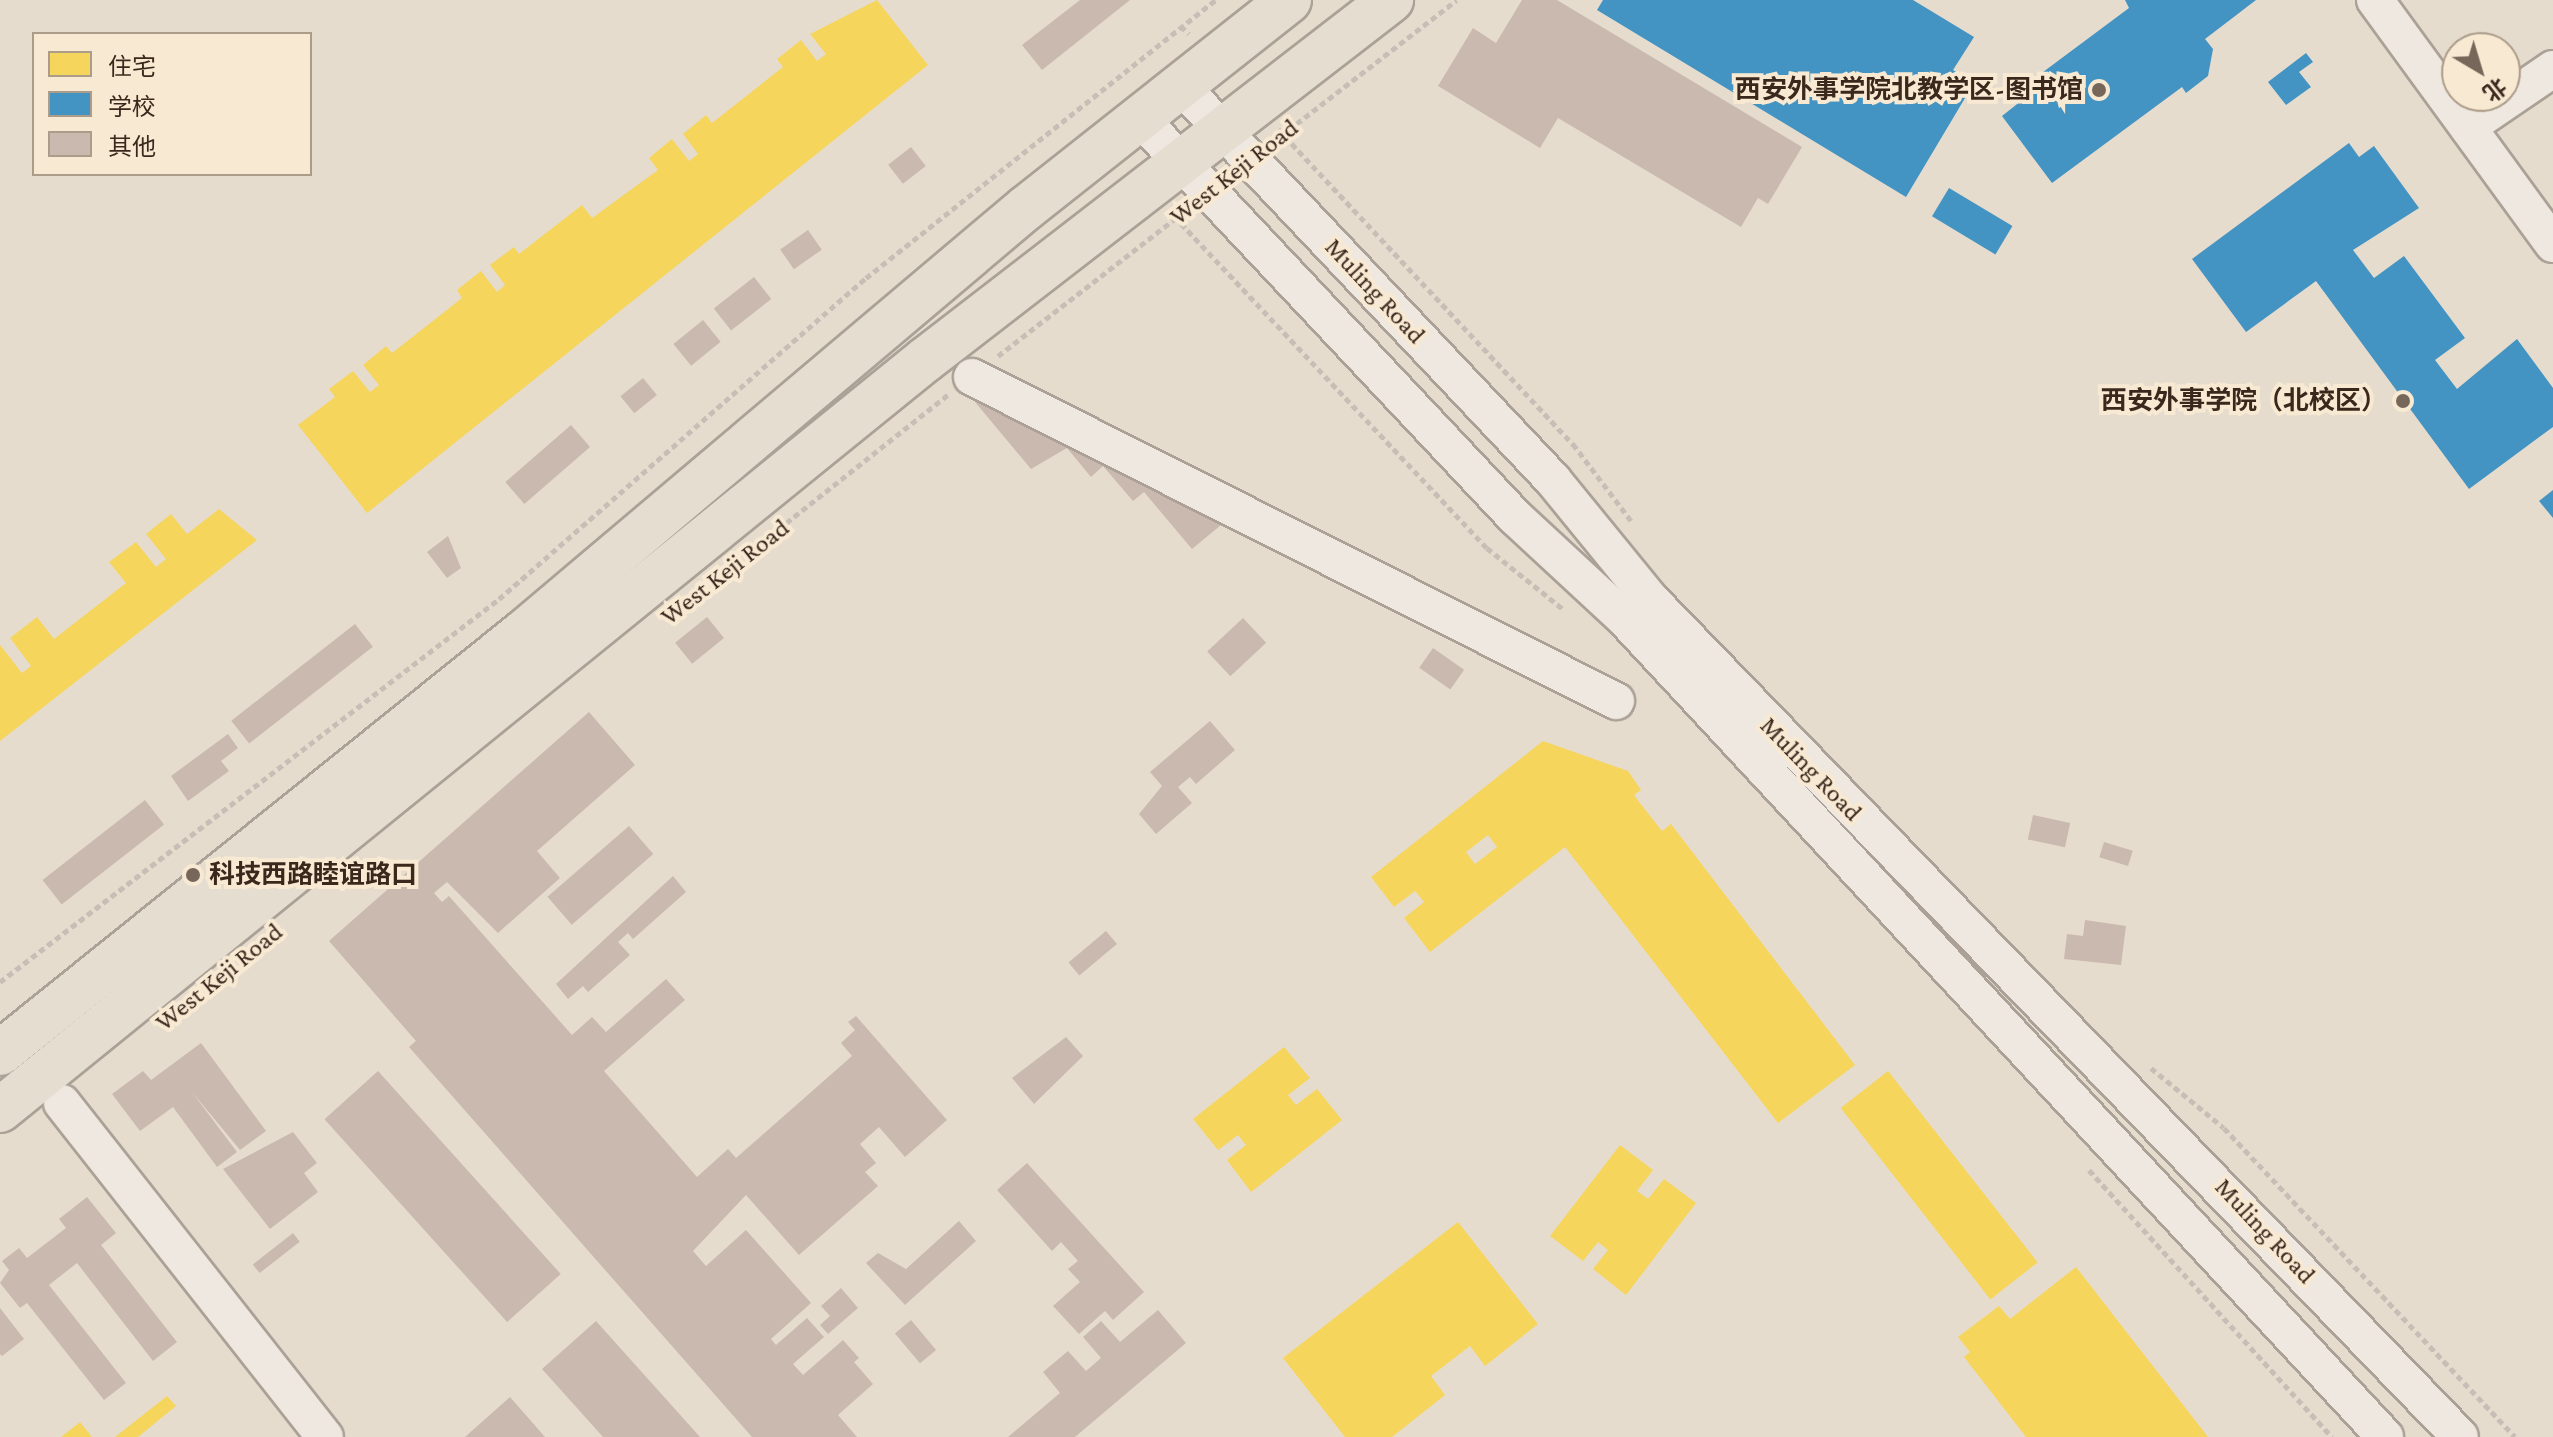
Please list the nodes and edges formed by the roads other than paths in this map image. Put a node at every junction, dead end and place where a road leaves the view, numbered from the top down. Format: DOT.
graph roads {
  1 [pos="1289,0"];
  2 [pos="1391,0"];
  3 [pos="2375,0"];
  4 [pos="2553,69"];
  5 [pos="1197,72"];
  6 [pos="1139,117"];
  7 [pos="2468,127"];
  8 [pos="1252,131"];
  9 [pos="1194,177"];
  10 [pos="2553,244"];
  11 [pos="972,377"];
  12 [pos="1616,701"];
  13 [pos="0,1053"];
  14 [pos="62,1103"];
  15 [pos="0,1110"];
  16 [pos="325,1437"];
  17 [pos="2385,1437"];
  18 [pos="2460,1437"];
  1 -- 5 [label="main road"];
  2 -- 8 [label="main road, West Keji Road"];
  3 -- 7 [label="street"];
  4 -- 7 [label="street"];
  5 -- 6 [label="main road"];
  5 -- 8 [label="street, Muling Road"];
  6 -- 9 [label="street, Muling Road"];
  6 -- 13 [label="main road"];
  7 -- 10 [label="street"];
  8 -- 9 [label="main road, West Keji Road"];
  8 -- 18 [label="street, Muling Road"];
  9 -- 15 [label="main road, West Keji Road"];
  9 -- 17 [label="street, Muling Road"];
  11 -- 12 [label="street"];
  14 -- 16 [label="street"];
}
